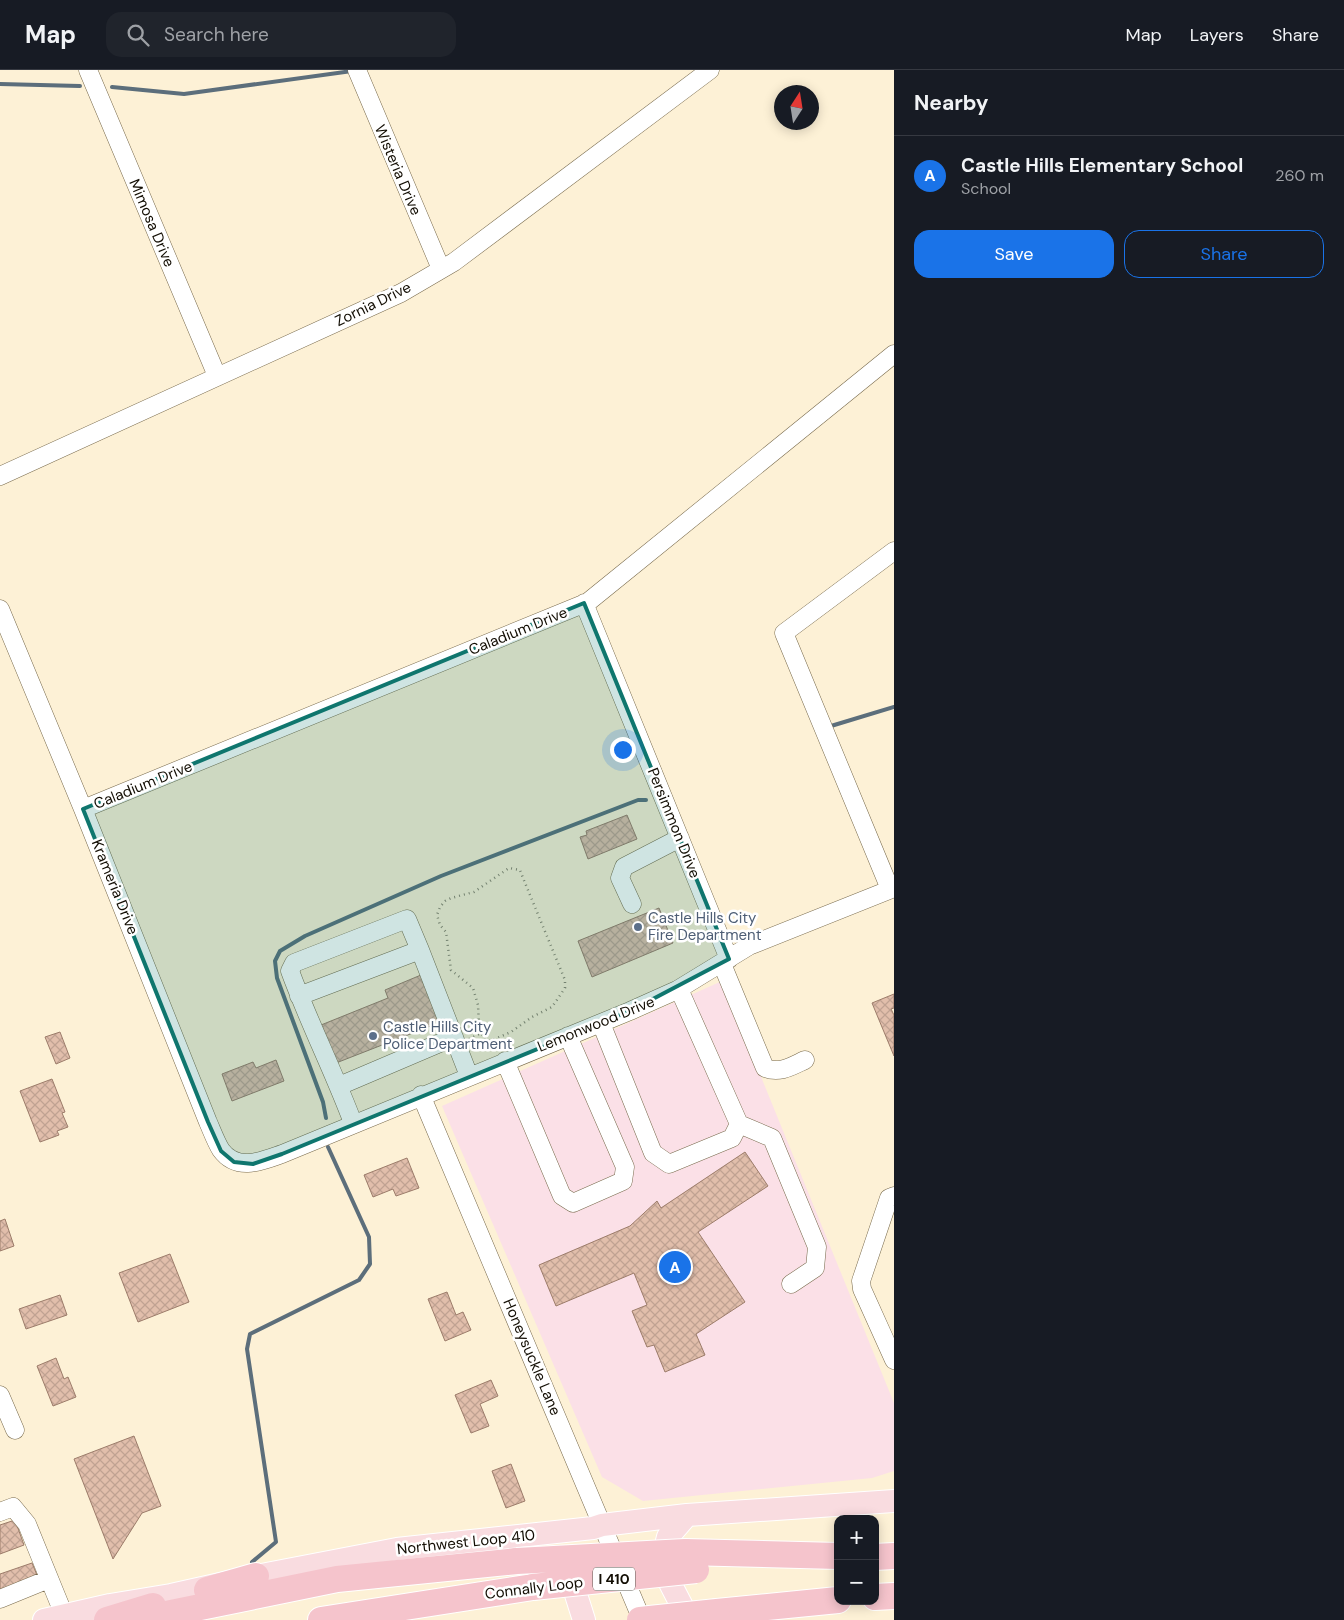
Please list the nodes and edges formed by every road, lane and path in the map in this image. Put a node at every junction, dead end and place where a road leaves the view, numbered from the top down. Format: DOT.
graph roads {
  1 [pos="88,70"];
  2 [pos="357,70"];
  3 [pos="710,70"];
  4 [pos="441,269"];
  5 [pos="894,354"];
  6 [pos="217,376"];
  7 [pos="0,476"];
  8 [pos="894,551"];
  9 [pos="584,603"];
  10 [pos="0,609"];
  11 [pos="83,809"];
  12 [pos="680,838"];
  13 [pos="892,889"];
  14 [pos="632,904"];
  15 [pos="420,950"];
  16 [pos="726,962"];
  17 [pos="680,989"];
  18 [pos="299,996"];
  19 [pos="601,1022"];
  20 [pos="481,1033"];
  21 [pos="568,1036"];
  22 [pos="455,1041"];
  23 [pos="805,1060"];
  24 [pos="505,1061"];
  25 [pos="469,1076"];
  26 [pos="339,1086"];
  27 [pos="421,1095"];
  28 [pos="353,1123"];
  29 [pos="739,1124"];
  30 [pos="234,1162"];
  31 [pos="894,1196"];
  32 [pos="791,1284"];
  33 [pos="894,1360"];
  34 [pos="0,1395"];
  35 [pos="15,1430"];
  36 [pos="894,1500"];
  37 [pos="0,1512"];
  38 [pos="687,1516"];
  39 [pos="602,1525"];
  40 [pos="496,1538"];
  41 [pos="834,1558"];
  42 [pos="690,1561"];
  43 [pos="256,1576"];
  44 [pos="49,1579"];
  45 [pos="894,1596"];
  46 [pos="879,1597"];
  47 [pos="0,1599"];
  48 [pos="834,1600"];
  49 [pos="54,1618"];
  50 [pos="107,1620"];
  51 [pos="137,1620"];
  52 [pos="321,1620"];
  53 [pos="584,1620"];
  54 [pos="641,1620"];
  55 [pos="690,1620"];
  1 -- 6 [label="street, Mimosa Drive"];
  2 -- 4 [label="street, Wisteria Drive"];
  3 -- 4 [label="street, Zornia Drive"];
  4 -- 6 [label="street, Zornia Drive"];
  5 -- 9 [label="street, Caladium Drive"];
  6 -- 7 [label="street, Zornia Drive"];
  8 -- 13 [label="street"];
  9 -- 11 [label="street, Caladium Drive"];
  9 -- 12 [label="street, Persimmon Drive"];
  10 -- 11 [label="street, Krameria Drive"];
  11 -- 30 [label="street, Krameria Drive"];
  12 -- 14 [label="street"];
  12 -- 16 [label="street, Persimmon Drive"];
  13 -- 16 [label="street, Lemonwood Drive"];
  15 -- 18 [label="street"];
  15 -- 18 [label="street"];
  15 -- 22 [label="street"];
  16 -- 17 [label="street, Lemonwood Drive"];
  16 -- 23 [label="street, Persimmon Drive"];
  17 -- 19 [label="street, Lemonwood Drive"];
  17 -- 29 [label="street"];
  18 -- 26 [label="street"];
  19 -- 21 [label="street, Lemonwood Drive"];
  19 -- 29 [label="street"];
  20 -- 20 [label="path"];
  20 -- 22 [label="path"];
  21 -- 24 [label="street, Lemonwood Drive"];
  21 -- 24 [label="street"];
  22 -- 25 [label="street"];
  22 -- 26 [label="street"];
  24 -- 25 [label="street, Lemonwood Drive"];
  25 -- 27 [label="street, Lemonwood Drive"];
  26 -- 28 [label="street"];
  27 -- 28 [label="street, Lemonwood Drive"];
  27 -- 39 [label="street, Honeysuckle Lane"];
  28 -- 30 [label="street, Lemonwood Drive"];
  29 -- 32 [label="street"];
  31 -- 33 [label="street"];
  34 -- 35 [label="street"];
  36 -- 38 [label="main road, Northwest Loop 410"];
  37 -- 44 [label="street"];
  38 -- 39 [label="main road, Northwest Loop 410"];
  38 -- 55 [label="main road"];
  39 -- 40 [label="main road, Northwest Loop 410"];
  39 -- 54 [label="street, Honeysuckle Lane"];
  40 -- 43 [label="main road, Northwest Loop 410"];
  40 -- 53 [label="main road"];
  41 -- 42 [label="highway, Connally Loop / I 410"];
  42 -- 51 [label="highway, bridge"];
  42 -- 52 [label="highway, Connally Loop / I 410, bridge"];
  43 -- 49 [label="main road, Northwest Loop 410"];
  43 -- 50 [label="highway"];
  44 -- 47 [label="street"];
  44 -- 49 [label="street"];
  45 -- 46 [label="highway"];
  48 -- 54 [label="highway, bridge"];
}
